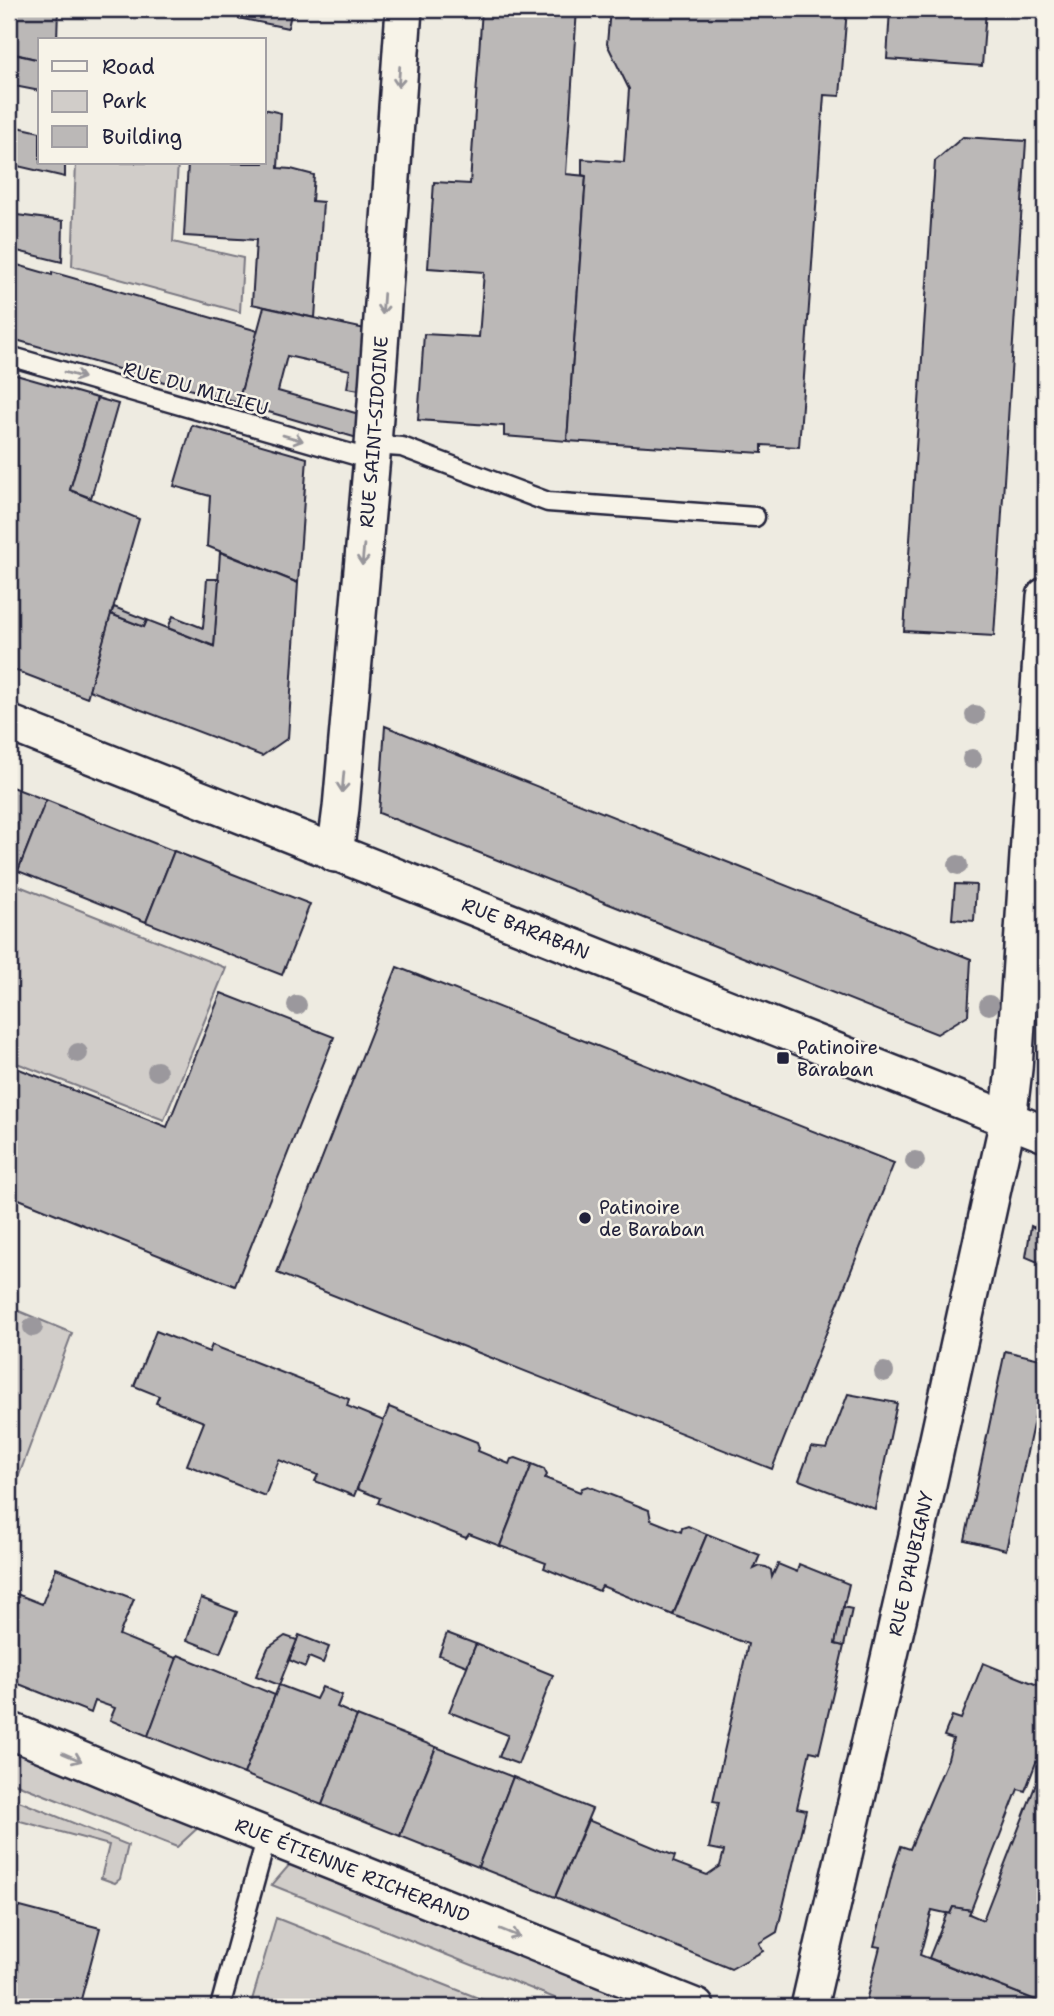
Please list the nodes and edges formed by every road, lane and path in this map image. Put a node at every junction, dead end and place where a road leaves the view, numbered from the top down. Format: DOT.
graph roads {
  1 [pos="404,9"];
  2 [pos="9,356"];
  3 [pos="372,453"];
  4 [pos="755,517"];
  5 [pos="1045,596"];
  6 [pos="9,723"];
  7 [pos="335,854"];
  8 [pos="1008,1120"];
  9 [pos="1045,1134"];
  10 [pos="9,1730"];
  11 [pos="267,1836"];
  12 [pos="220,2007"];
  13 [pos="696,2007"];
  14 [pos="810,2007"];
  1 -- 3 [label="street, RUE SAINT-SIDOINE, one-way"];
  2 -- 3 [label="lane, RUE DU MILIEU, one-way"];
  3 -- 4 [label="lane, RUE DU MILIEU"];
  3 -- 7 [label="street, RUE SAINT-SIDOINE, one-way"];
  5 -- 8 [label="street, RUE D'AUBIGNY"];
  6 -- 7 [label="street, RUE BARABAN"];
  7 -- 8 [label="street, RUE BARABAN"];
  8 -- 9 [label="street, RUE BARABAN"];
  8 -- 14 [label="street, RUE D'AUBIGNY"];
  10 -- 11 [label="street, RUE ÉTIENNE RICHERAND, one-way"];
  11 -- 12 [label="lane"];
  11 -- 13 [label="street, RUE ÉTIENNE RICHERAND, one-way"];
}
